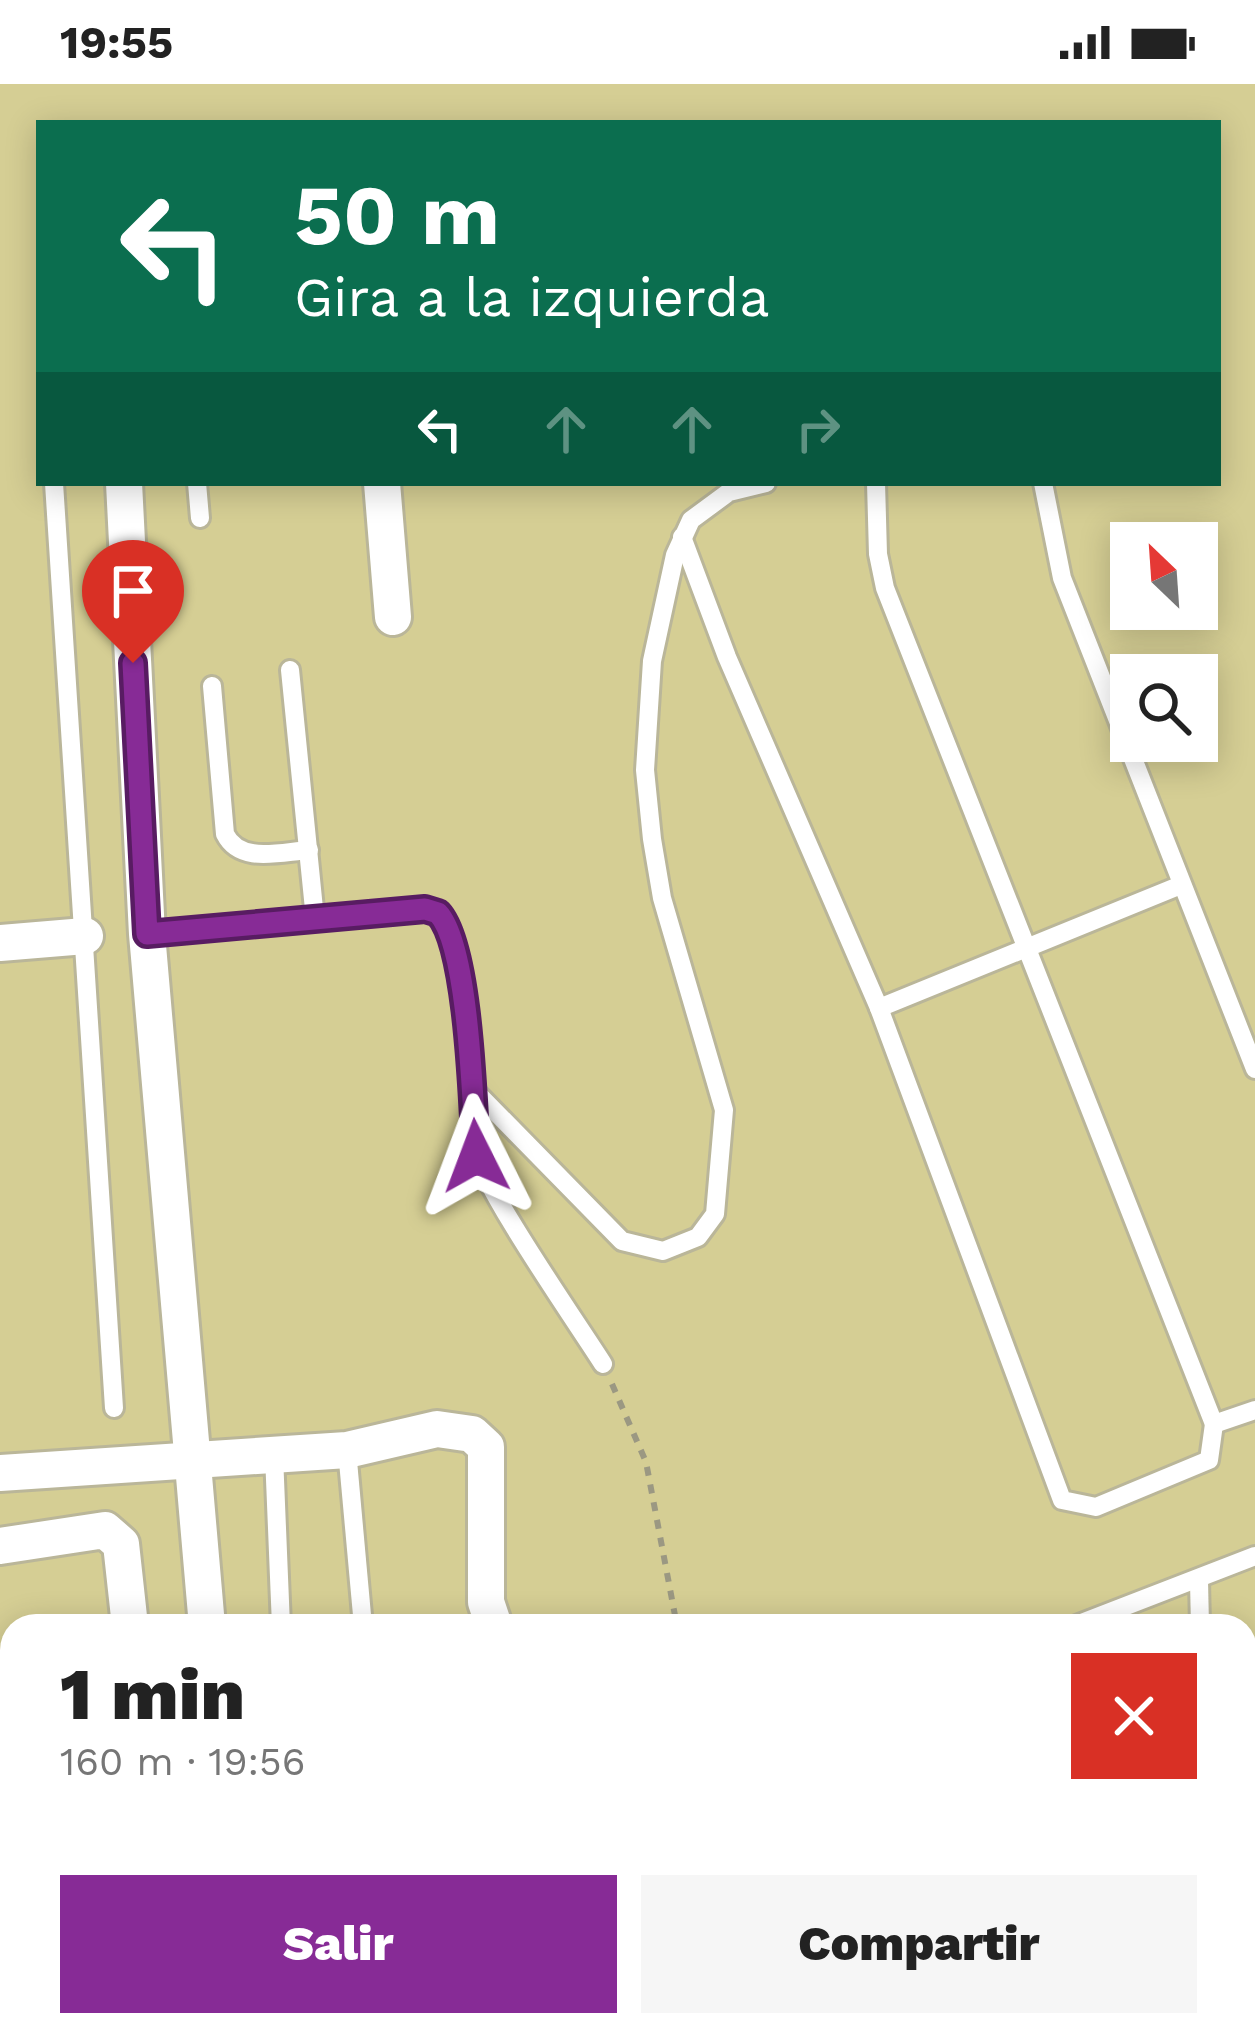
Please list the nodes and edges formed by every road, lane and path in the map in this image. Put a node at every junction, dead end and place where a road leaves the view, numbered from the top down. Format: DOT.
graph roads {
  1 [pos="54,486"];
  2 [pos="124,486"];
  3 [pos="197,486"];
  4 [pos="382,486"];
  5 [pos="757,486"];
  6 [pos="876,486"];
  7 [pos="1044,486"];
  8 [pos="200,518"];
  9 [pos="682,537"];
  10 [pos="393,617"];
  11 [pos="290,670"];
  12 [pos="212,686"];
  13 [pos="309,850"];
  14 [pos="1181,885"];
  15 [pos="315,919"];
  16 [pos="147,934"];
  17 [pos="85,936"];
  18 [pos="0,943"];
  19 [pos="1029,948"];
  20 [pos="879,1009"];
  21 [pos="1255,1069"];
  22 [pos="472,1088"];
  23 [pos="603,1364"];
  24 [pos="114,1408"];
  25 [pos="1255,1410"];
  26 [pos="1214,1424"];
  27 [pos="347,1450"];
  28 [pos="274,1455"];
  29 [pos="192,1461"];
  30 [pos="0,1473"];
  31 [pos="0,1546"];
  32 [pos="1255,1556"];
  33 [pos="1199,1581"];
  34 [pos="129,1614"];
  35 [pos="206,1614"];
  36 [pos="281,1614"];
  37 [pos="362,1614"];
  38 [pos="490,1614"];
  39 [pos="674,1614"];
  40 [pos="1107,1614"];
  41 [pos="1200,1614"];
  1 -- 17 [label="lane"];
  2 -- 16 [label="street"];
  3 -- 8 [label="lane"];
  4 -- 10 [label="street"];
  5 -- 9 [label="lane"];
  6 -- 19 [label="lane"];
  7 -- 14 [label="lane"];
  9 -- 20 [label="lane"];
  9 -- 22 [label="lane"];
  11 -- 13 [label="lane"];
  12 -- 13 [label="lane"];
  13 -- 15 [label="lane"];
  14 -- 19 [label="lane"];
  14 -- 21 [label="lane"];
  15 -- 16 [label="lane"];
  15 -- 22 [label="lane"];
  16 -- 29 [label="street"];
  17 -- 18 [label="street"];
  17 -- 24 [label="lane"];
  19 -- 20 [label="lane"];
  19 -- 26 [label="lane"];
  20 -- 26 [label="lane"];
  22 -- 23 [label="lane"];
  23 -- 39 [label="path"];
  25 -- 26 [label="lane"];
  27 -- 28 [label="street"];
  27 -- 37 [label="lane"];
  27 -- 38 [label="street"];
  28 -- 29 [label="street"];
  28 -- 36 [label="lane"];
  29 -- 30 [label="street"];
  29 -- 35 [label="street"];
  31 -- 34 [label="street"];
  32 -- 33 [label="lane"];
  33 -- 40 [label="lane"];
  33 -- 41 [label="lane"];
}
